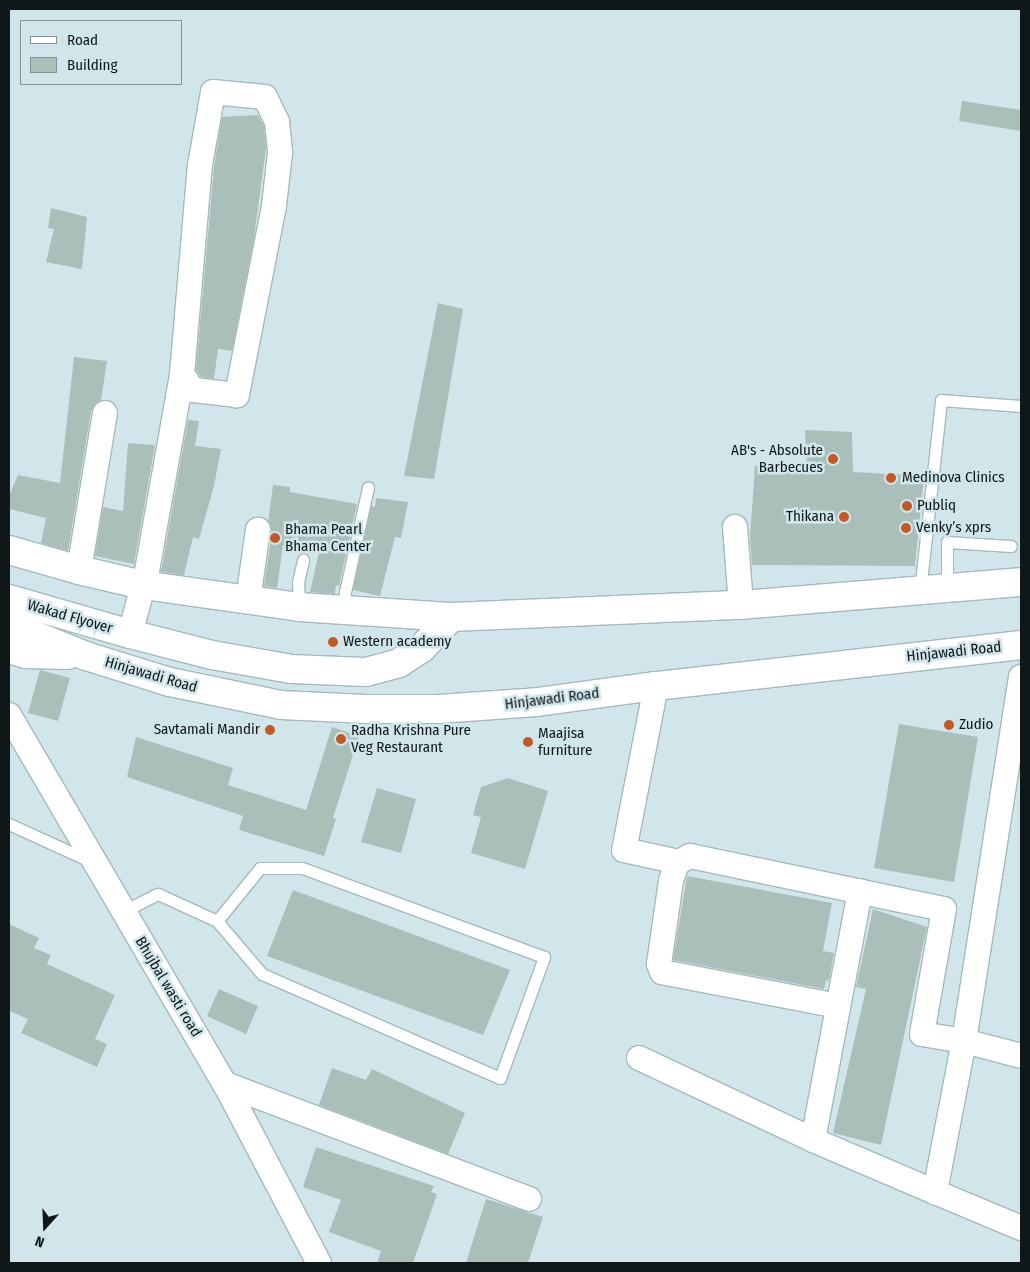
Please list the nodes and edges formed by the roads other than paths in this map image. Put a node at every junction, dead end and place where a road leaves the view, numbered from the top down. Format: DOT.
graph roads {
  1 [pos="182,374"];
  2 [pos="1021,406"];
  3 [pos="105,413"];
  4 [pos="368,487"];
  5 [pos="735,527"];
  6 [pos="258,530"];
  7 [pos="1011,546"];
  8 [pos="9,550"];
  9 [pos="303,560"];
  10 [pos="79,570"];
  11 [pos="1021,582"];
  12 [pos="143,585"];
  13 [pos="947,588"];
  14 [pos="920,591"];
  15 [pos="9,599"];
  16 [pos="248,600"];
  17 [pos="741,606"];
  18 [pos="299,607"];
  19 [pos="343,609"];
  20 [pos="451,617"];
  21 [pos="9,625"];
  22 [pos="130,634"];
  23 [pos="1021,645"];
  24 [pos="9,649"];
  25 [pos="86,656"];
  26 [pos="1021,677"];
  27 [pos="656,686"];
  28 [pos="9,715"];
  29 [pos="9,824"];
  30 [pos="679,862"];
  31 [pos="96,864"];
  32 [pos="860,891"];
  33 [pos="124,911"];
  34 [pos="217,921"];
  35 [pos="838,1006"];
  36 [pos="964,1041"];
  37 [pos="1021,1056"];
  38 [pos="639,1058"];
  39 [pos="225,1084"];
  40 [pos="813,1140"];
  41 [pos="935,1192"];
  42 [pos="529,1198"];
  43 [pos="1021,1228"];
  44 [pos="319,1263"];
  1 -- 1 [label="street"];
  1 -- 12 [label="street"];
  2 -- 14 [label="lane"];
  3 -- 10 [label="street"];
  4 -- 19 [label="lane"];
  5 -- 17 [label="street"];
  6 -- 16 [label="street"];
  7 -- 13 [label="lane"];
  8 -- 10 [label="main road"];
  9 -- 18 [label="lane"];
  10 -- 12 [label="main road"];
  11 -- 13 [label="main road"];
  12 -- 16 [label="main road"];
  12 -- 22 [label="street"];
  13 -- 14 [label="main road"];
  14 -- 17 [label="main road"];
  15 -- 22 [label="main road, Wakad Flyover"];
  16 -- 18 [label="main road"];
  17 -- 20 [label="main road"];
  18 -- 19 [label="main road"];
  19 -- 20 [label="main road"];
  20 -- 22 [label="main road"];
  21 -- 25 [label="main road, Wakad Flyover"];
  23 -- 27 [label="main road, Hinjawadi Road"];
  24 -- 25 [label="main road"];
  25 -- 27 [label="main road, Hinjawadi Road"];
  26 -- 36 [label="street"];
  27 -- 30 [label="street"];
  28 -- 31 [label="street, Bhujbal wasti road"];
  29 -- 31 [label="lane"];
  30 -- 32 [label="street"];
  30 -- 35 [label="street"];
  31 -- 33 [label="street, Bhujbal wasti road"];
  32 -- 35 [label="street"];
  32 -- 36 [label="street"];
  33 -- 34 [label="lane"];
  33 -- 39 [label="street, Bhujbal wasti road"];
  34 -- 34 [label="lane"];
  35 -- 40 [label="street"];
  36 -- 37 [label="street"];
  36 -- 41 [label="street"];
  38 -- 40 [label="street"];
  39 -- 42 [label="street"];
  39 -- 44 [label="street, Bhujbal wasti road"];
  40 -- 41 [label="street"];
  41 -- 43 [label="street"];
}
